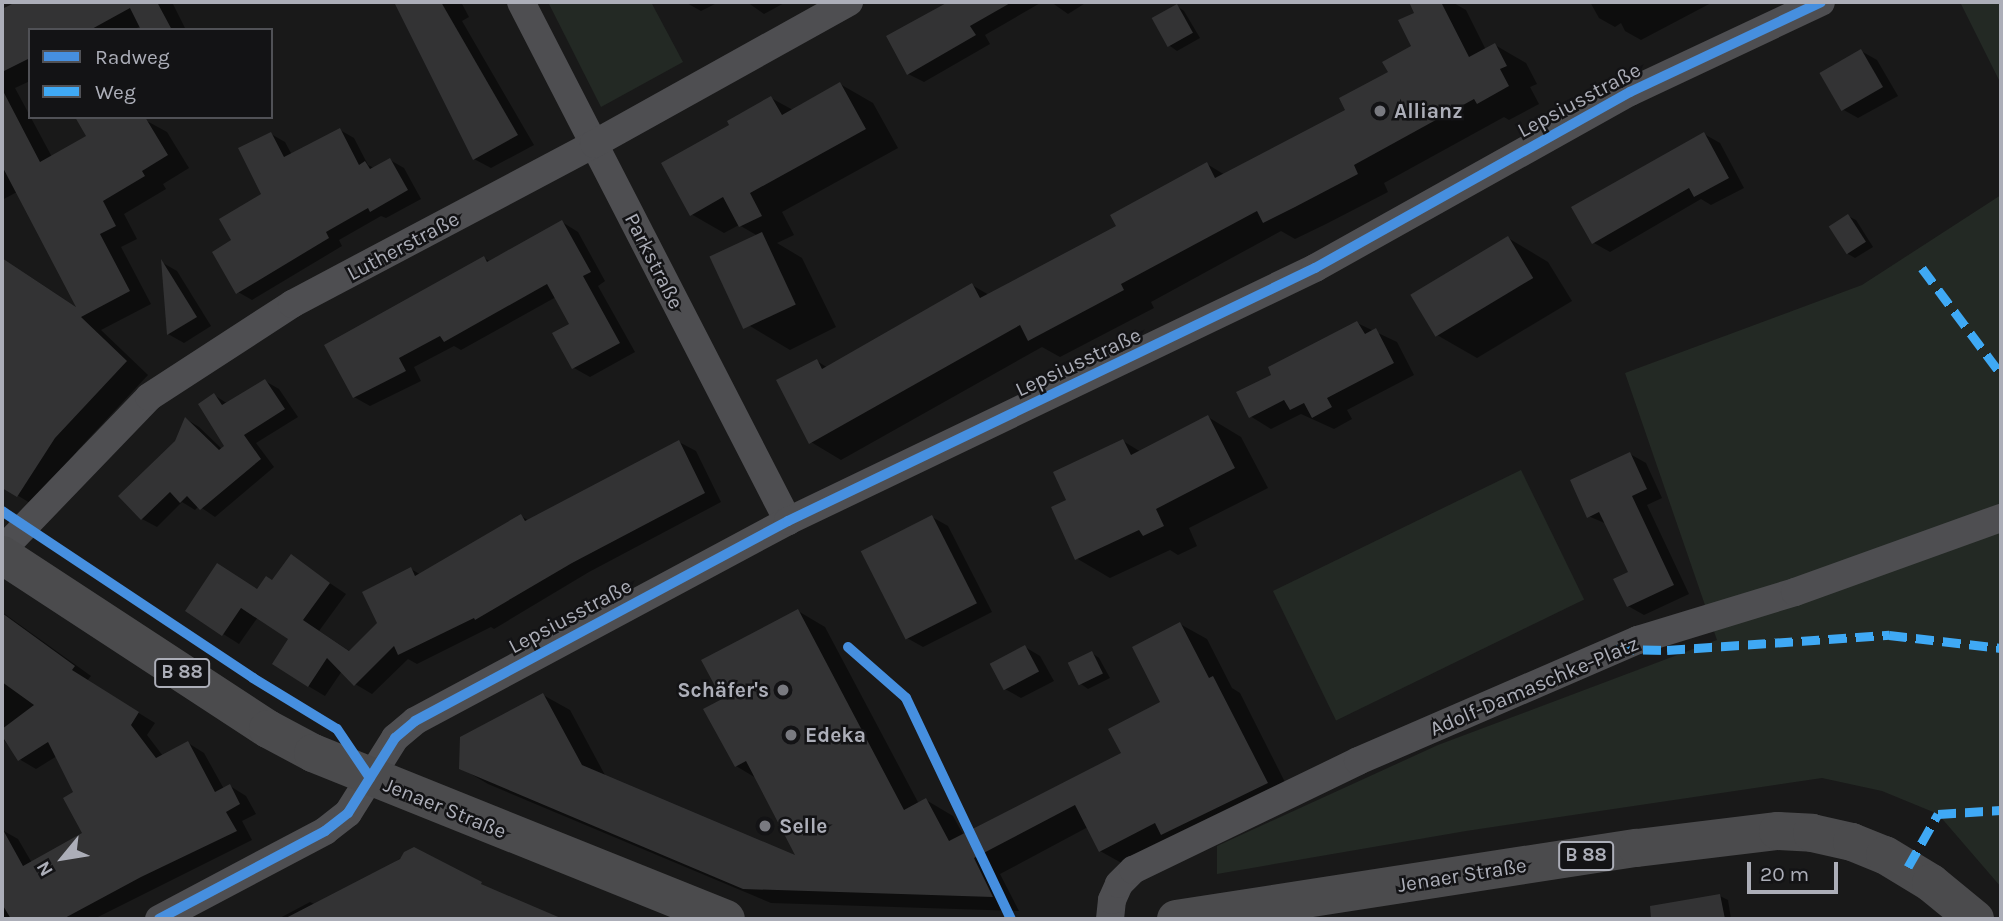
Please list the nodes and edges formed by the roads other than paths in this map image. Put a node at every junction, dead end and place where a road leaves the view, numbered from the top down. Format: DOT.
graph roads {
  1 [pos="521,2"];
  2 [pos="849,2"];
  3 [pos="1821,2"];
  4 [pos="594,144"];
  5 [pos="2001,517"];
  6 [pos="788,521"];
  7 [pos="2,550"];
  8 [pos="2,555"];
  9 [pos="370,778"];
  10 [pos="159,919"];
  11 [pos="726,919"];
  12 [pos="1111,919"];
  13 [pos="1176,919"];
  14 [pos="1975,919"];
  1 -- 4 [label="street, Parkstraße"];
  2 -- 4 [label="street, Lutherstraße"];
  3 -- 6 [label="street, Lepsiusstraße"];
  4 -- 6 [label="street, Parkstraße"];
  4 -- 7 [label="street, Lutherstraße"];
  5 -- 12 [label="street, Adolf-Damaschke-Platz"];
  6 -- 9 [label="street, Lepsiusstraße"];
  8 -- 9 [label="main road, Jenaer Straße / B 88"];
  9 -- 10 [label="street, Lepsiusstraße"];
  9 -- 11 [label="main road, Jenaer Straße / B 88"];
  13 -- 14 [label="main road, Jenaer Straße / B 88"];
}
